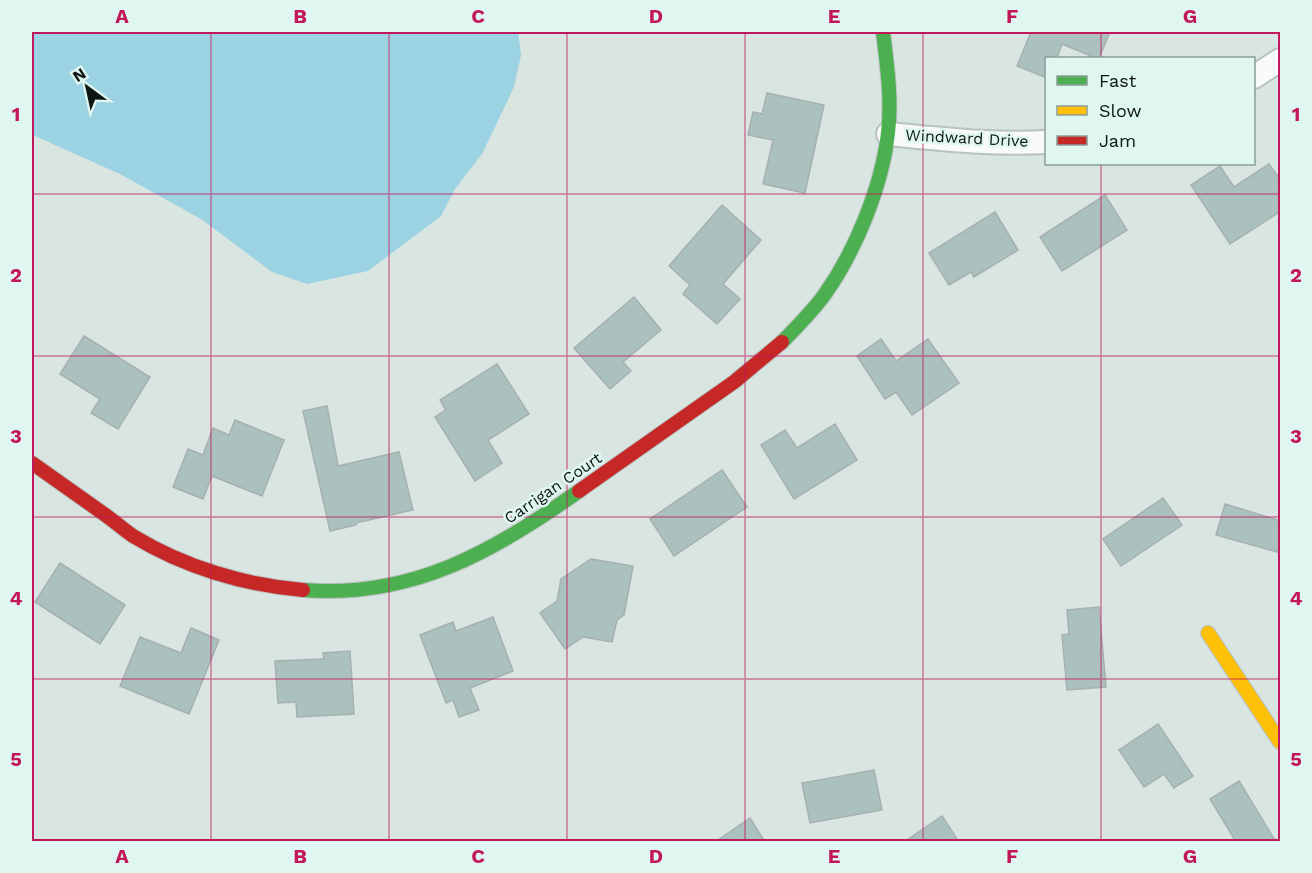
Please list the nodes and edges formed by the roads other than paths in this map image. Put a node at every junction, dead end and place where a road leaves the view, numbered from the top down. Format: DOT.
graph roads {
  1 [pos="883,32"];
  2 [pos="1281,60"];
  3 [pos="1255,76"];
  4 [pos="888,134"];
  5 [pos="1045,141"];
  6 [pos="32,463"];
  7 [pos="1208,633"];
  8 [pos="1281,742"];
  1 -- 4 [label="street, Carrigan Court"];
  2 -- 3 [label="street"];
  4 -- 5 [label="street, Windward Drive"];
  4 -- 6 [label="street, Carrigan Court"];
  7 -- 8 [label="street"];
}
